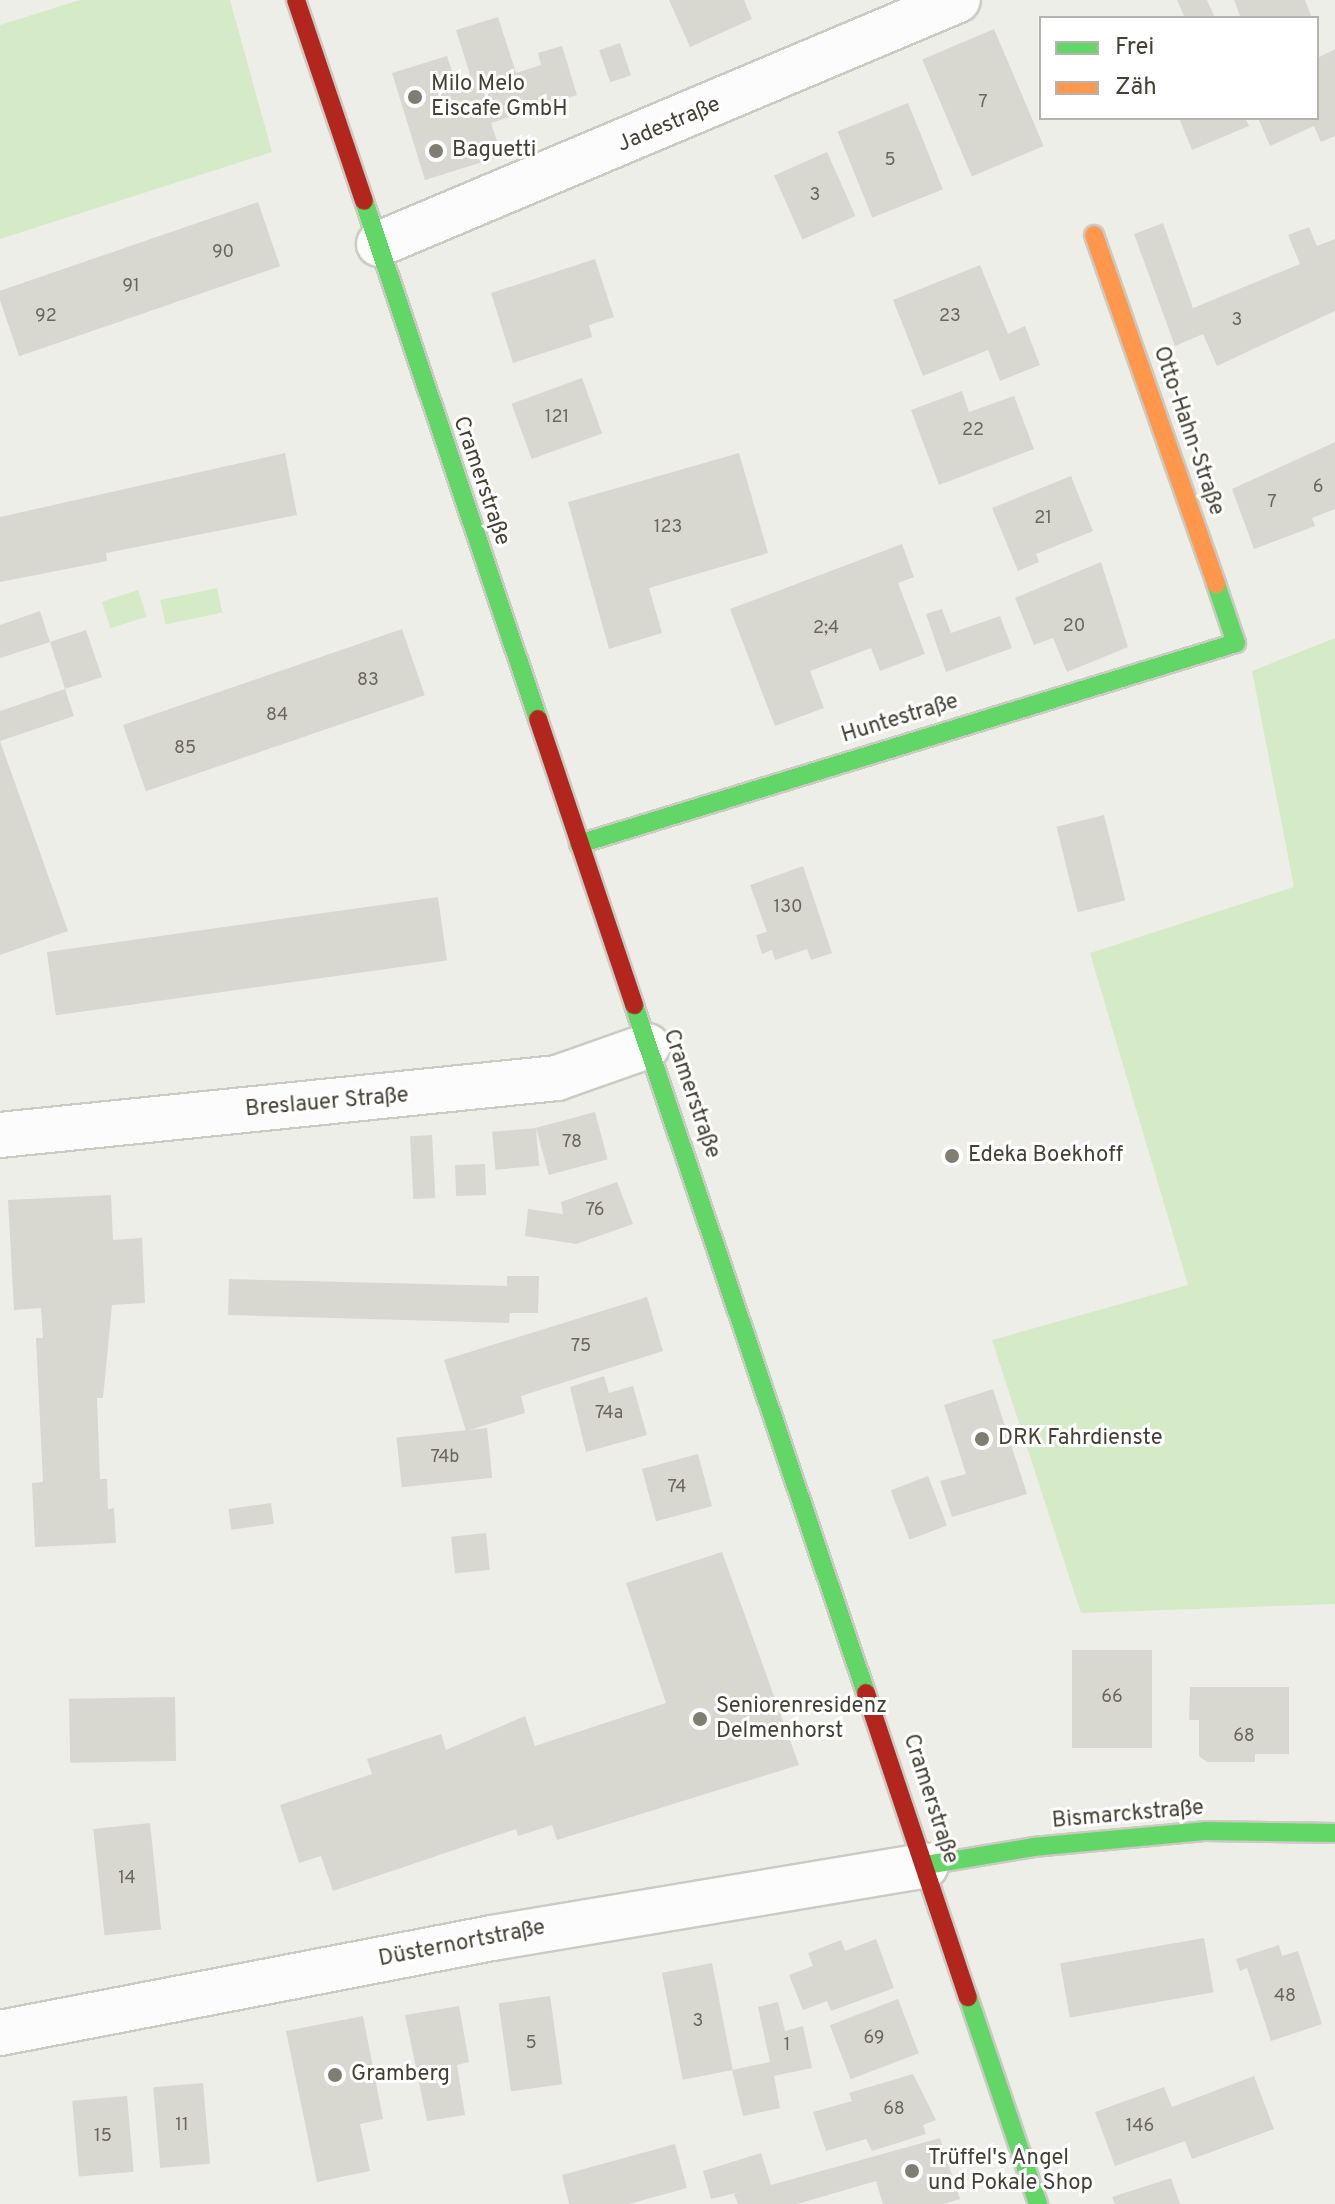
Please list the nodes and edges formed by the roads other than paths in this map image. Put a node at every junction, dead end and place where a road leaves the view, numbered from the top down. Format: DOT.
graph roads {
  1 [pos="296,0"];
  2 [pos="958,0"];
  3 [pos="1094,235"];
  4 [pos="379,244"];
  5 [pos="1236,643"];
  6 [pos="579,844"];
  7 [pos="648,1046"];
  8 [pos="0,1135"];
  9 [pos="1335,1833"];
  10 [pos="926,1865"];
  11 [pos="0,2033"];
  12 [pos="1038,2204"];
  1 -- 4 [label="main road, Cramerstraße"];
  2 -- 4 [label="street, Jadestraße"];
  3 -- 5 [label="main road, Otto-Hahn-Straße"];
  4 -- 6 [label="main road, Cramerstraße"];
  5 -- 6 [label="main road, Huntestraße"];
  6 -- 7 [label="main road, Cramerstraße"];
  7 -- 8 [label="street, Breslauer Straße"];
  7 -- 10 [label="main road, Cramerstraße"];
  9 -- 10 [label="main road, Bismarckstraße"];
  10 -- 11 [label="street, Düsternortstraße"];
  10 -- 12 [label="main road, Cramerstraße"];
}
